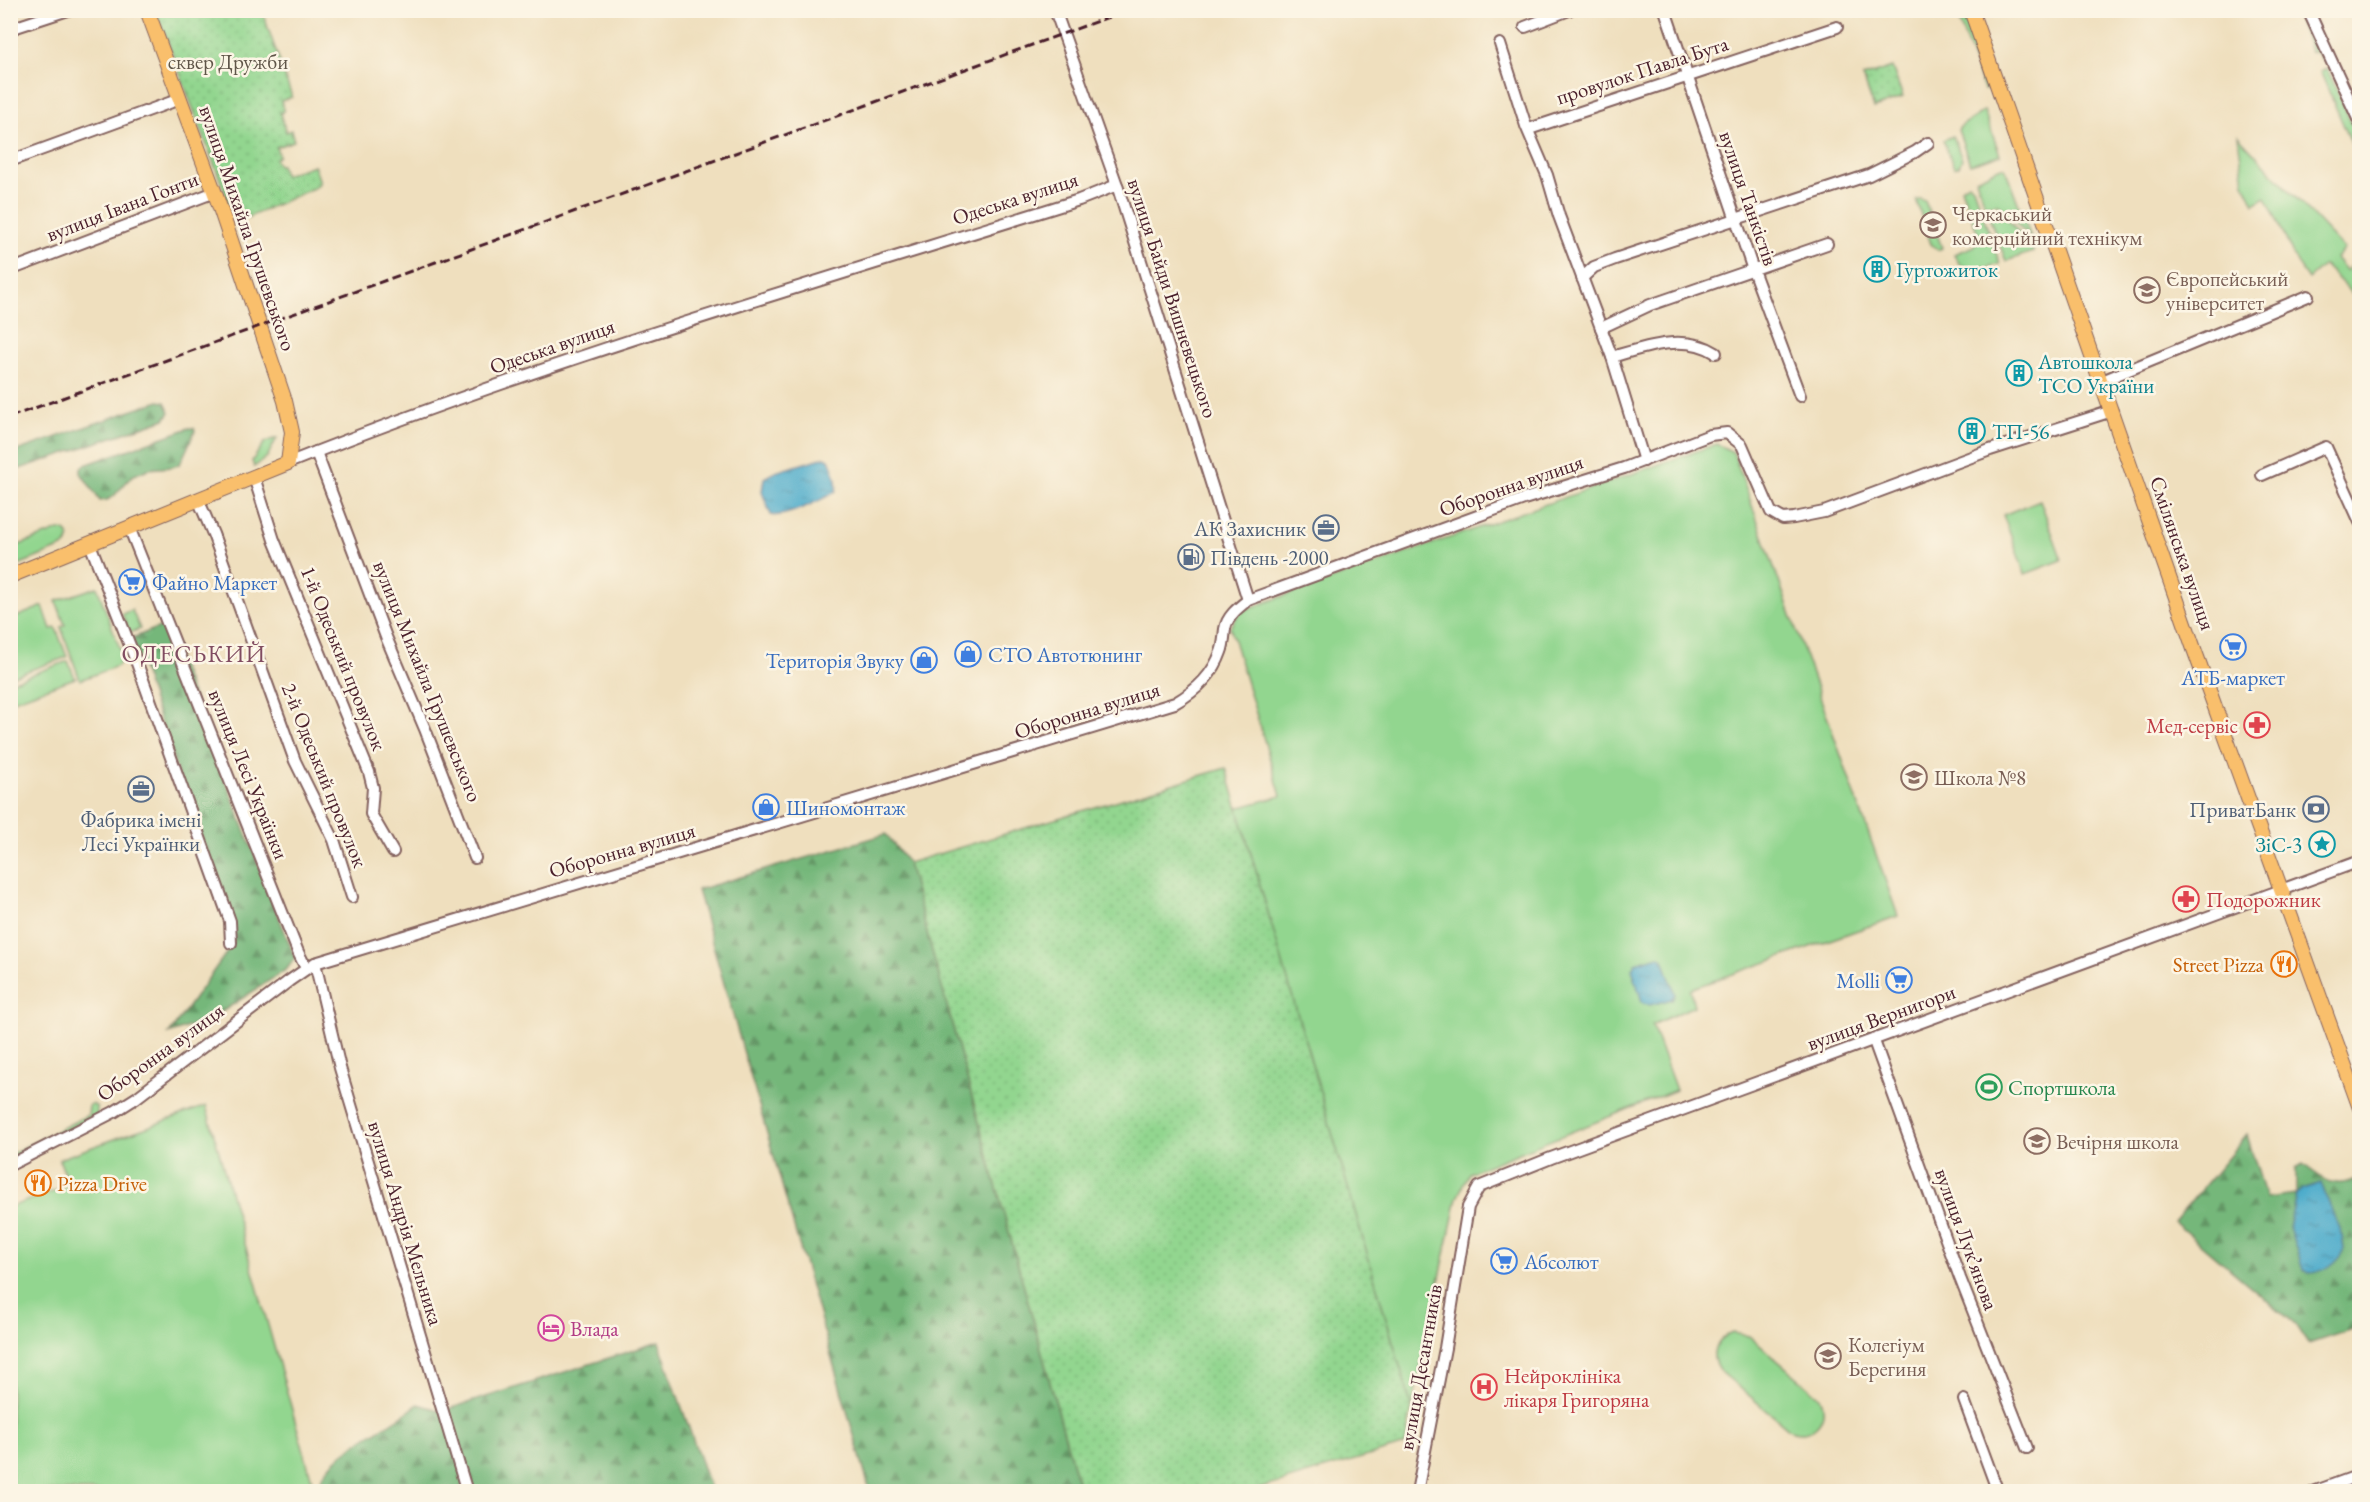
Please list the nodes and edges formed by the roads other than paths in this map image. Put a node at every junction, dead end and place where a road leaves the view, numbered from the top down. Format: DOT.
graph roads {
  1 [pos="68,10"];
  2 [pos="147,10"];
  3 [pos="1055,10"];
  4 [pos="1569,10"];
  5 [pos="1665,10"];
  6 [pos="1971,10"];
  7 [pos="2308,10"];
  8 [pos="1525,27"];
  9 [pos="1837,27"];
  10 [pos="10,29"];
  11 [pos="1500,44"];
  12 [pos="1688,76"];
  13 [pos="180,99"];
  14 [pos="2360,123"];
  15 [pos="1529,129"];
  16 [pos="1928,143"];
  17 [pos="10,160"];
  18 [pos="1117,185"];
  19 [pos="214,192"];
  20 [pos="1736,218"];
  21 [pos="1827,244"];
  22 [pos="10,270"];
  23 [pos="1753,270"];
  24 [pos="1582,278"];
  25 [pos="2308,296"];
  26 [pos="1600,328"];
  27 [pos="1716,353"];
  28 [pos="1612,357"];
  29 [pos="2102,381"];
  30 [pos="1800,396"];
  31 [pos="2112,411"];
  32 [pos="316,452"];
  33 [pos="1644,461"];
  34 [pos="288,464"];
  35 [pos="2262,475"];
  36 [pos="254,477"];
  37 [pos="198,500"];
  38 [pos="2360,522"];
  39 [pos="129,527"];
  40 [pos="90,544"];
  41 [pos="10,576"];
  42 [pos="1248,600"];
  43 [pos="393,852"];
  44 [pos="476,858"];
  45 [pos="2360,861"];
  46 [pos="2283,890"];
  47 [pos="352,897"];
  48 [pos="231,943"];
  49 [pos="310,966"];
  50 [pos="1874,1041"];
  51 [pos="2360,1108"];
  52 [pos="10,1166"];
  53 [pos="1461,1249"];
  54 [pos="1964,1400"];
  55 [pos="2027,1448"];
  56 [pos="2360,1475"];
  57 [pos="467,1491"];
  58 [pos="1417,1491"];
  59 [pos="1998,1491"];
  60 [pos="2313,1491"];
  1 -- 10 [label="street"];
  2 -- 13 [label="main road, вулиця Михайла Грушевського"];
  3 -- 18 [label="street, вулиця Байди Вишневецького"];
  4 -- 8 [label="street"];
  5 -- 12 [label="street, вулиця Танкістів"];
  6 -- 29 [label="main road, Смілянська вулиця"];
  7 -- 14 [label="street"];
  9 -- 12 [label="street, провулок Павла Бута"];
  11 -- 15 [label="street"];
  12 -- 15 [label="street, провулок Павла Бута"];
  12 -- 20 [label="street, вулиця Танкістів"];
  13 -- 17 [label="street"];
  13 -- 19 [label="main road, вулиця Михайла Грушевського"];
  15 -- 24 [label="street"];
  16 -- 20 [label="street"];
  18 -- 32 [label="street, Одеська вулиця"];
  18 -- 42 [label="street, вулиця Байди Вишневецького"];
  19 -- 22 [label="street, вулиця Івана Гонти"];
  19 -- 34 [label="main road, вулиця Михайла Грушевського"];
  20 -- 23 [label="street, вулиця Танкістів"];
  20 -- 24 [label="street"];
  21 -- 23 [label="street"];
  23 -- 26 [label="street"];
  23 -- 30 [label="street, вулиця Танкістів"];
  24 -- 26 [label="street"];
  25 -- 29 [label="street"];
  26 -- 28 [label="street"];
  27 -- 28 [label="street"];
  28 -- 33 [label="street"];
  29 -- 31 [label="main road, Смілянська вулиця"];
  31 -- 33 [label="street, Оборонна вулиця"];
  31 -- 46 [label="main road, Смілянська вулиця"];
  32 -- 34 [label="street, Одеська вулиця"];
  32 -- 44 [label="street, вулиця Михайла Грушевського"];
  33 -- 42 [label="street, Оборонна вулиця"];
  34 -- 36 [label="main road, Одеська вулиця"];
  35 -- 38 [label="street"];
  36 -- 37 [label="main road, Одеська вулиця"];
  36 -- 43 [label="street, 1-й Одеський провулок"];
  37 -- 39 [label="main road, Одеська вулиця"];
  37 -- 47 [label="street, 2-й Одеський провулок"];
  39 -- 40 [label="main road, Одеська вулиця"];
  39 -- 49 [label="street, вулиця Лесі Українки"];
  40 -- 41 [label="main road, Одеська вулиця"];
  40 -- 48 [label="street"];
  42 -- 49 [label="street, Оборонна вулиця"];
  45 -- 46 [label="street, вулиця Вернигори"];
  46 -- 50 [label="street, вулиця Вернигори"];
  46 -- 51 [label="main road, Смілянська вулиця"];
  49 -- 52 [label="street, Оборонна вулиця"];
  49 -- 57 [label="street, вулиця Андрія Мельника"];
  50 -- 53 [label="street, вулиця Вернигори"];
  50 -- 55 [label="street, вулиця Лукʼянова"];
  53 -- 58 [label="street, вулиця Десантників"];
  54 -- 59 [label="street"];
  56 -- 60 [label="street"];
}
